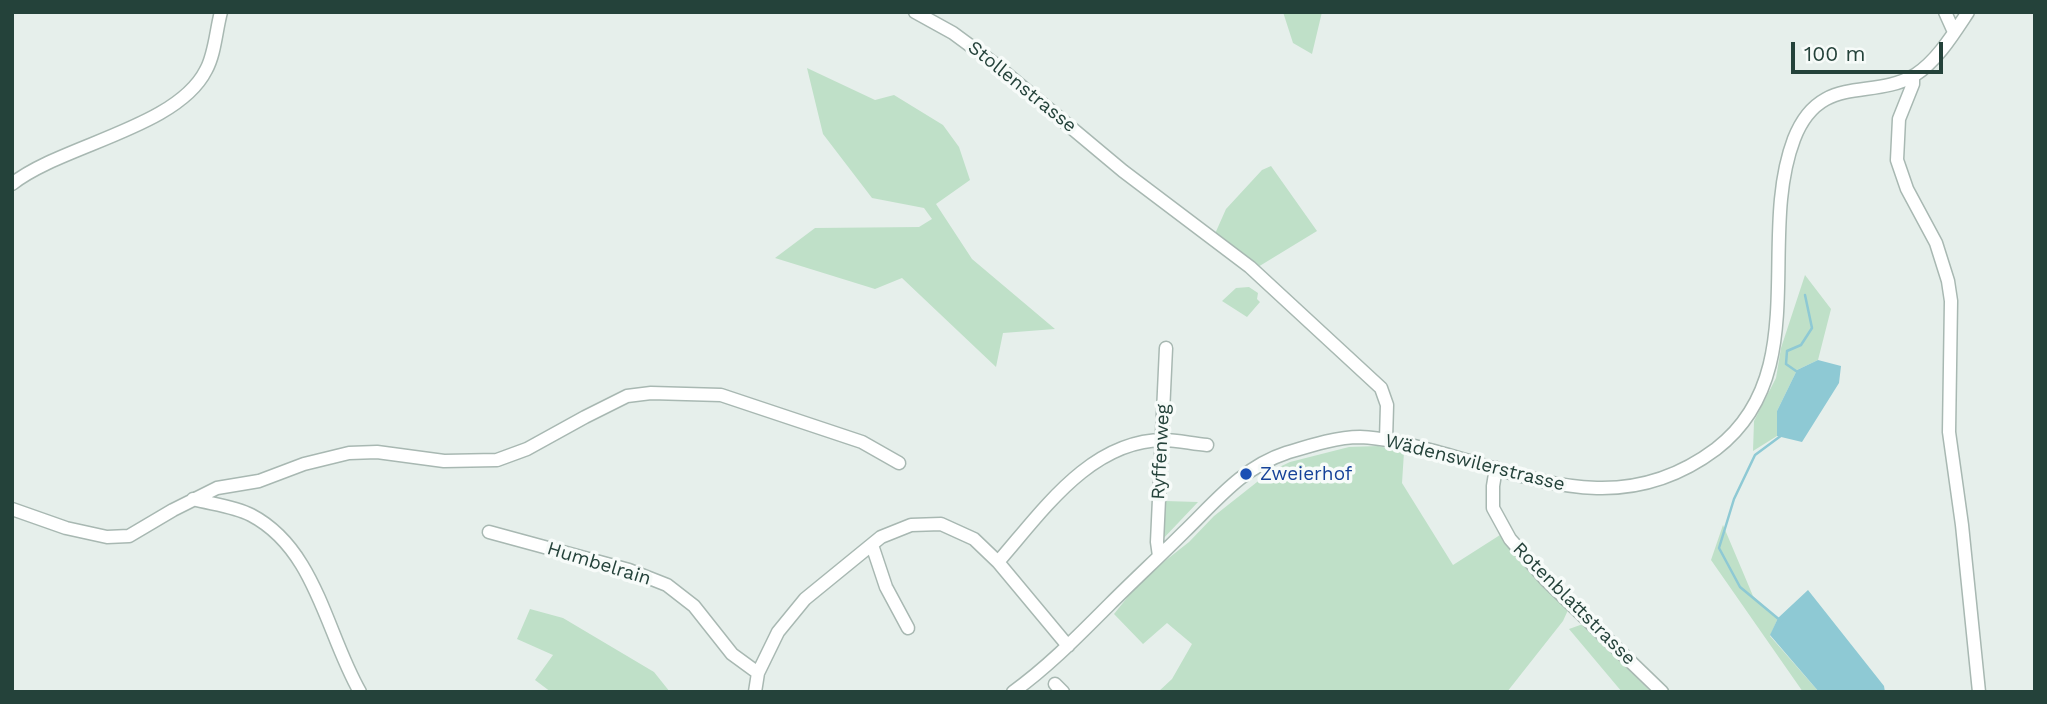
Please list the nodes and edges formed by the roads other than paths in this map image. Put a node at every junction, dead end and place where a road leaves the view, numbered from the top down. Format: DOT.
graph roads {
  1 [pos="221,12"];
  2 [pos="915,12"];
  3 [pos="1945,12"];
  4 [pos="1968,12"];
  5 [pos="1954,33"];
  6 [pos="1913,76"];
  7 [pos="12,184"];
  8 [pos="1166,348"];
  9 [pos="1163,440"];
  10 [pos="1386,440"];
  11 [pos="1207,445"];
  12 [pos="899,463"];
  13 [pos="1496,468"];
  14 [pos="193,499"];
  15 [pos="12,509"];
  16 [pos="489,533"];
  17 [pos="872,545"];
  18 [pos="1159,556"];
  19 [pos="998,562"];
  20 [pos="908,628"];
  21 [pos="1068,646"];
  22 [pos="758,673"];
  23 [pos="360,692"];
  24 [pos="755,692"];
  25 [pos="1013,692"];
  26 [pos="1662,692"];
  27 [pos="1979,692"];
  1 -- 7 [label="street"];
  2 -- 10 [label="street, Stollenstrasse"];
  3 -- 5 [label="street"];
  4 -- 5 [label="street, Wädenswilerstrasse"];
  5 -- 6 [label="street, Wädenswilerstrasse"];
  6 -- 13 [label="street, Wädenswilerstrasse"];
  6 -- 27 [label="street"];
  8 -- 9 [label="street, Ryffenweg"];
  9 -- 11 [label="street"];
  9 -- 18 [label="street, Ryffenweg"];
  9 -- 19 [label="street"];
  10 -- 13 [label="street, Wädenswilerstrasse"];
  10 -- 18 [label="street, Wädenswilerstrasse"];
  12 -- 14 [label="street"];
  13 -- 26 [label="street, Rotenblattstrasse"];
  14 -- 15 [label="street"];
  14 -- 23 [label="street"];
  16 -- 22 [label="street, Humbelrain"];
  17 -- 19 [label="street"];
  17 -- 20 [label="street"];
  17 -- 22 [label="street"];
  18 -- 21 [label="street, Wädenswilerstrasse"];
  19 -- 21 [label="street"];
  21 -- 25 [label="street, Wädenswilerstrasse"];
  22 -- 24 [label="street"];
}
